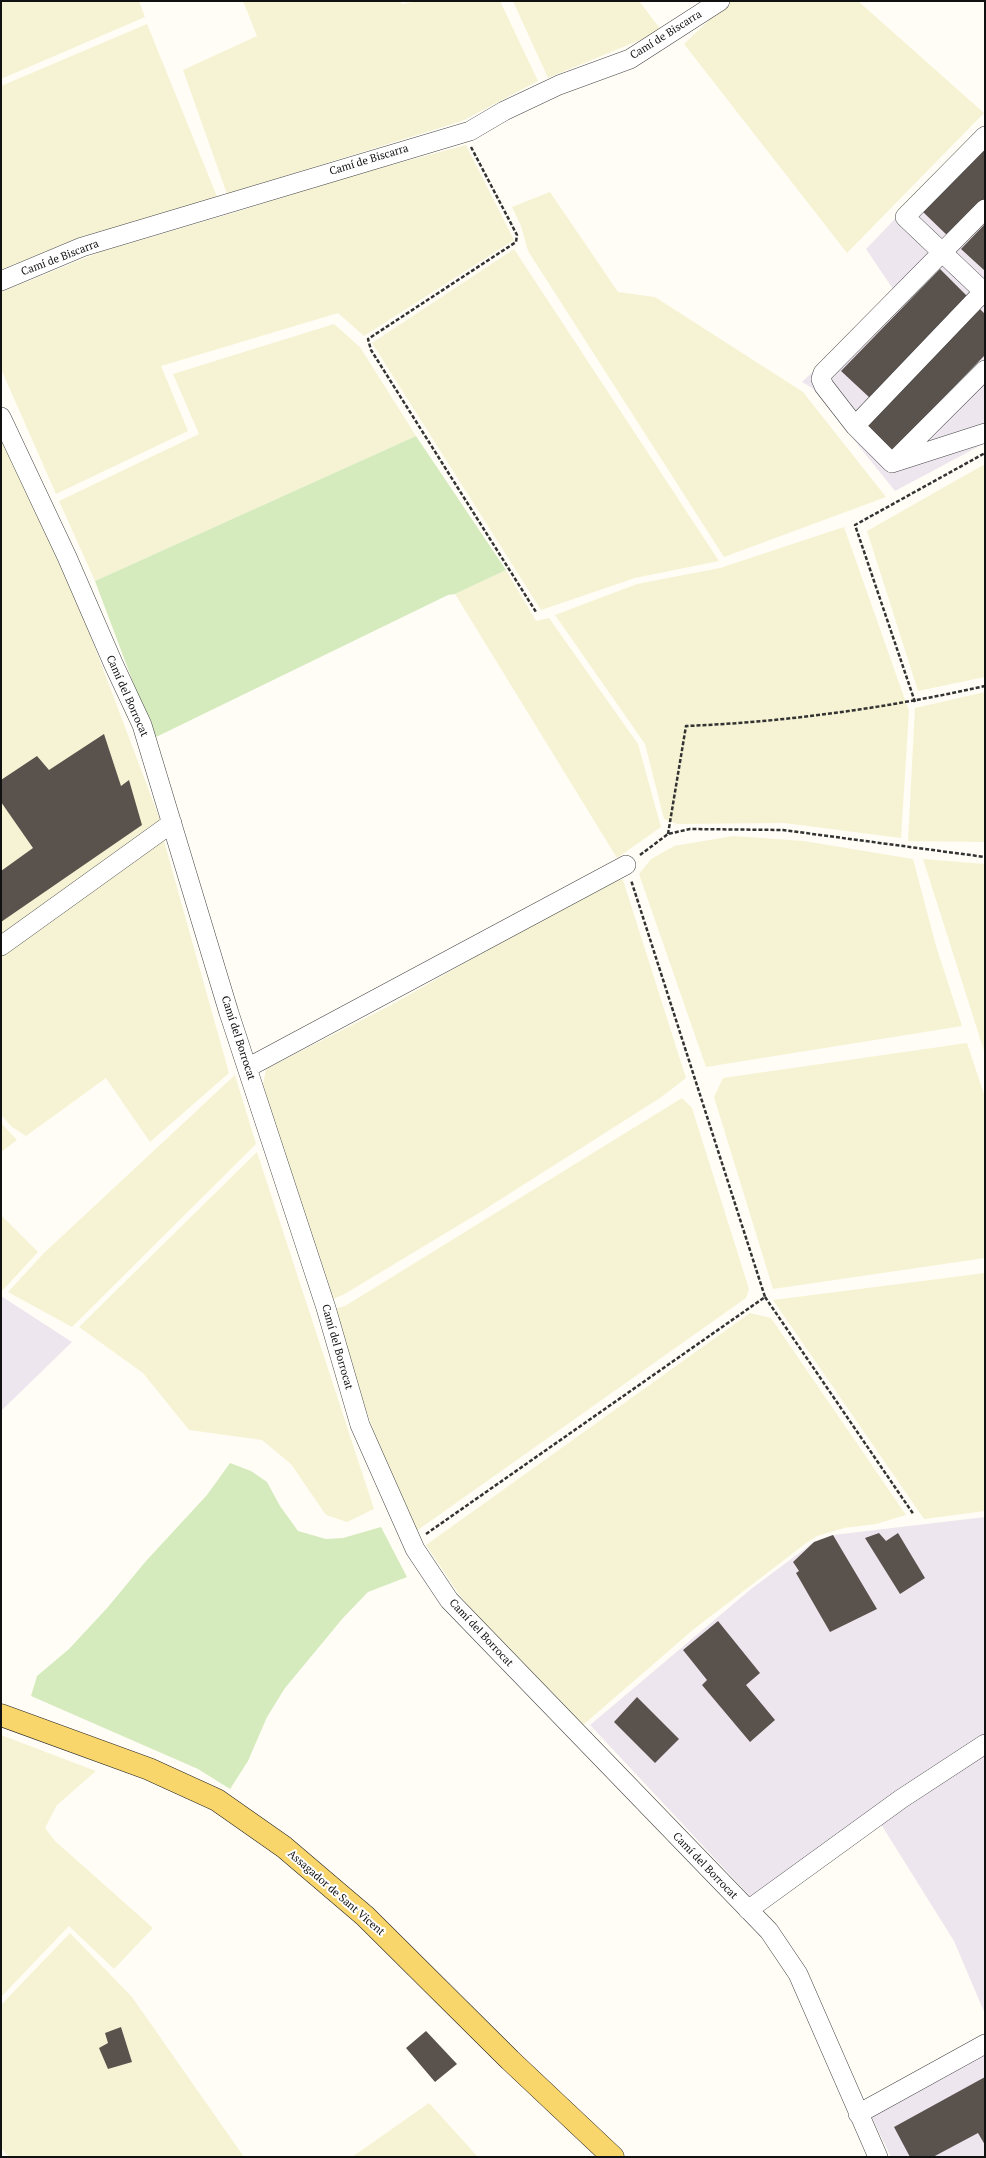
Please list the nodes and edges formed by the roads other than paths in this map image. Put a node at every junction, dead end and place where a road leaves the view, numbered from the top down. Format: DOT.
graph roads {
  1 [pos="720,1"];
  2 [pos="985,136"];
  3 [pos="985,208"];
  4 [pos="942,253"];
  5 [pos="1,281"];
  6 [pos="984,292"];
  7 [pos="985,370"];
  8 [pos="1,417"];
  9 [pos="855,426"];
  10 [pos="985,433"];
  11 [pos="892,463"];
  12 [pos="172,823"];
  13 [pos="626,866"];
  14 [pos="1,946"];
  15 [pos="247,1068"];
  16 [pos="1,1714"];
  17 [pos="985,1744"];
  18 [pos="748,1910"];
  19 [pos="985,2044"];
  20 [pos="858,2114"];
  21 [pos="614,2157"];
  22 [pos="878,2157"];
  1 -- 5 [label="street, Camí de Biscarra"];
  2 -- 4 [label="street"];
  3 -- 4 [label="street"];
  4 -- 6 [label="street"];
  4 -- 9 [label="street"];
  6 -- 9 [label="street"];
  7 -- 11 [label="street"];
  8 -- 12 [label="street, Camí del Borrocat"];
  9 -- 11 [label="street"];
  10 -- 11 [label="street"];
  12 -- 14 [label="street"];
  12 -- 15 [label="street, Camí del Borrocat"];
  13 -- 15 [label="street"];
  15 -- 18 [label="street, Camí del Borrocat"];
  16 -- 21 [label="main road, Assagador de Sant Vicent"];
  17 -- 18 [label="street"];
  18 -- 20 [label="street, Camí del Borrocat"];
  19 -- 20 [label="street"];
  20 -- 22 [label="street, Camí del Borrocat"];
}
